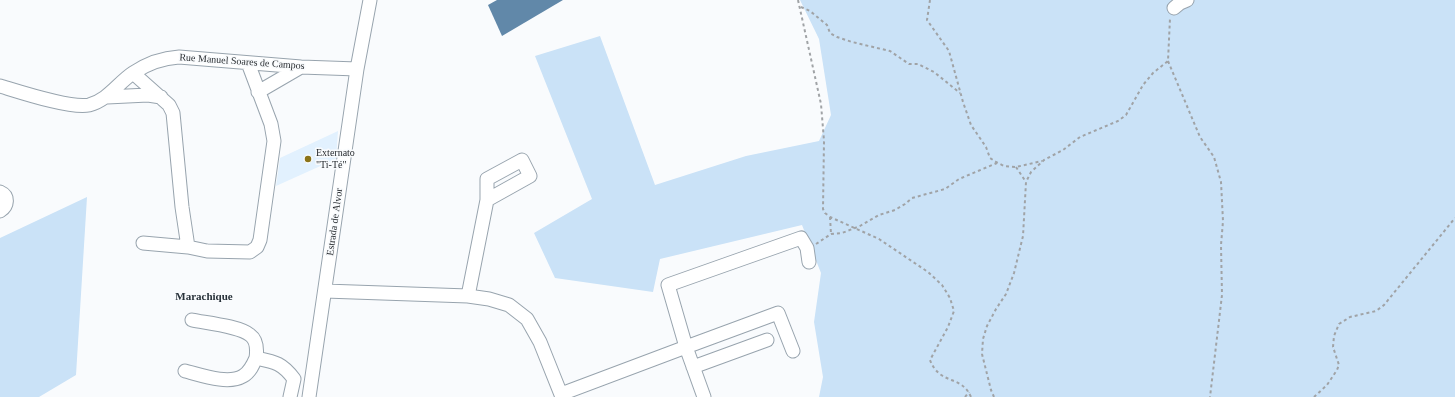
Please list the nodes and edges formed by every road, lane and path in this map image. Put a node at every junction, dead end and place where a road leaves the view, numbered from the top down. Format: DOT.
graph roads {
  1 [pos="370,0"];
  2 [pos="798,0"];
  3 [pos="930,0"];
  4 [pos="1188,0"];
  5 [pos="801,7"];
  6 [pos="1174,8"];
  7 [pos="1168,61"];
  8 [pos="248,63"];
  9 [pos="301,67"];
  10 [pos="357,69"];
  11 [pos="133,73"];
  12 [pos="0,86"];
  13 [pos="258,92"];
  14 [pos="961,93"];
  15 [pos="107,96"];
  16 [pos="161,97"];
  17 [pos="1044,160"];
  18 [pos="997,163"];
  19 [pos="1016,167"];
  20 [pos="1026,182"];
  21 [pos="0,192"];
  22 [pos="487,200"];
  23 [pos="0,211"];
  24 [pos="830,217"];
  25 [pos="1455,218"];
  26 [pos="853,228"];
  27 [pos="831,234"];
  28 [pos="143,243"];
  29 [pos="188,247"];
  30 [pos="807,248"];
  31 [pos="809,262"];
  32 [pos="325,291"];
  33 [pos="468,296"];
  34 [pos="192,320"];
  35 [pos="767,340"];
  36 [pos="686,346"];
  37 [pos="793,351"];
  38 [pos="256,358"];
  39 [pos="693,367"];
  40 [pos="185,371"];
  41 [pos="969,392"];
  42 [pos="561,396"];
  43 [pos="290,397"];
  44 [pos="309,397"];
  45 [pos="704,397"];
  46 [pos="965,397"];
  47 [pos="971,397"];
  48 [pos="994,397"];
  49 [pos="1210,397"];
  50 [pos="1314,397"];
  1 -- 10 [label="street, Estrada de Alvor"];
  2 -- 5 [label="path"];
  3 -- 14 [label="path"];
  4 -- 6 [label="street"];
  5 -- 14 [label="path"];
  5 -- 24 [label="path"];
  6 -- 7 [label="path"];
  7 -- 17 [label="path"];
  7 -- 49 [label="path"];
  8 -- 9 [label="street, Rue Manuel Soares de Campos"];
  8 -- 11 [label="street, Rue Manuel Soares de Campos"];
  8 -- 13 [label="street"];
  9 -- 10 [label="street, Rue Manuel Soares de Campos"];
  9 -- 13 [label="street"];
  10 -- 32 [label="street, Estrada de Alvor"];
  11 -- 15 [label="street, Rue Manuel Soares de Campos"];
  11 -- 16 [label="street"];
  12 -- 15 [label="street, Rue Manuel Soares de Campos"];
  13 -- 29 [label="street"];
  14 -- 18 [label="path"];
  15 -- 16 [label="street"];
  16 -- 29 [label="street"];
  17 -- 19 [label="path"];
  17 -- 20 [label="path"];
  18 -- 19 [label="path"];
  18 -- 26 [label="path"];
  19 -- 20 [label="path"];
  20 -- 48 [label="path"];
  21 -- 23 [label="street"];
  22 -- 33 [label="street"];
  24 -- 26 [label="path"];
  24 -- 27 [label="path"];
  25 -- 50 [label="path"];
  26 -- 27 [label="path"];
  26 -- 41 [label="path"];
  27 -- 30 [label="path"];
  28 -- 29 [label="street"];
  30 -- 31 [label="street"];
  30 -- 36 [label="street"];
  32 -- 33 [label="street"];
  32 -- 44 [label="street, Estrada de Alvor"];
  33 -- 42 [label="street"];
  34 -- 38 [label="street"];
  35 -- 39 [label="street"];
  36 -- 37 [label="street"];
  36 -- 39 [label="street"];
  36 -- 42 [label="street"];
  38 -- 40 [label="street"];
  38 -- 43 [label="street"];
  39 -- 45 [label="street"];
  41 -- 46 [label="path"];
  41 -- 47 [label="path"];
}
